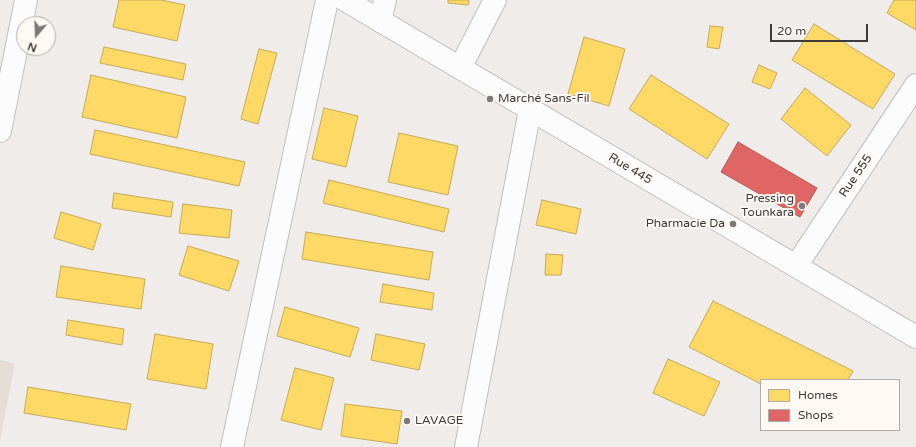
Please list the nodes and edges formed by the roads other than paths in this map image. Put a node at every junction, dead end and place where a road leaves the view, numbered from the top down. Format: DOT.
graph roads {
  1 [pos="26,0"];
  2 [pos="327,0"];
  3 [pos="344,0"];
  4 [pos="385,0"];
  5 [pos="495,0"];
  6 [pos="380,21"];
  7 [pos="460,68"];
  8 [pos="916,85"];
  9 [pos="530,110"];
  10 [pos="0,130"];
  11 [pos="796,266"];
  12 [pos="916,337"];
  13 [pos="232,447"];
  14 [pos="466,447"];
  1 -- 10 [label="street"];
  2 -- 13 [label="street"];
  3 -- 6 [label="street, Rue 445"];
  4 -- 6 [label="street"];
  5 -- 7 [label="street"];
  6 -- 7 [label="street, Rue 445"];
  7 -- 9 [label="street, Rue 445"];
  8 -- 11 [label="street, Rue 555"];
  9 -- 11 [label="street, Rue 445"];
  9 -- 14 [label="street"];
  11 -- 12 [label="street, Rue 445"];
}
